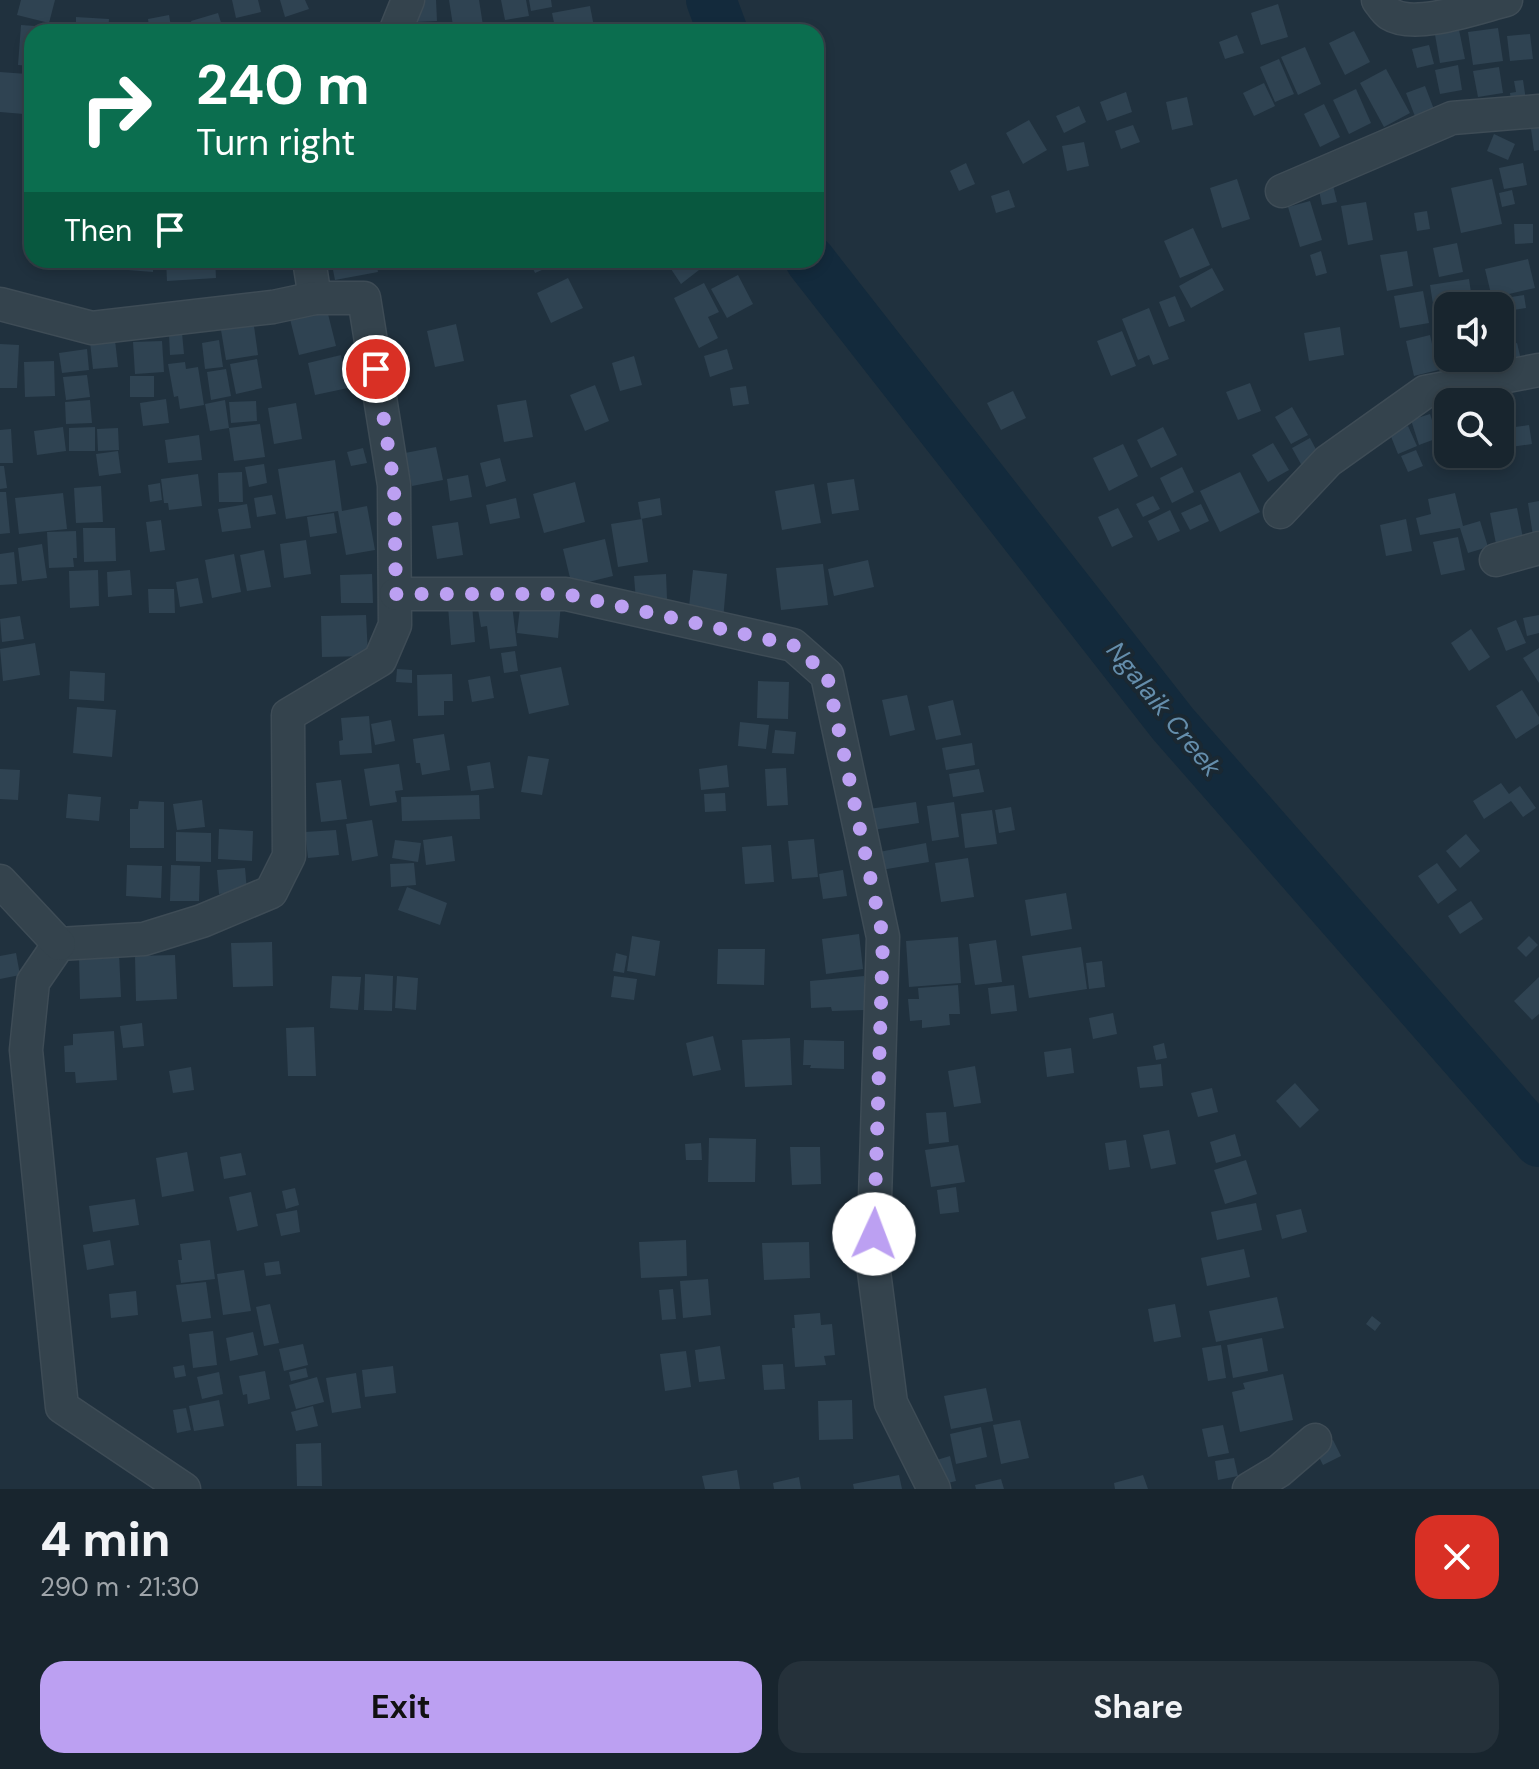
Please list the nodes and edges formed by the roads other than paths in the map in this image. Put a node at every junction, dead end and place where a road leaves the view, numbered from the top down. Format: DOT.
graph roads {
  1 [pos="408,0"];
  2 [pos="1378,0"];
  3 [pos="1506,0"];
  4 [pos="398,24"];
  5 [pos="1539,111"];
  6 [pos="1282,191"];
  7 [pos="310,268"];
  8 [pos="315,298"];
  9 [pos="0,304"];
  10 [pos="1539,370"];
  11 [pos="1280,512"];
  12 [pos="1539,548"];
  13 [pos="1496,560"];
  14 [pos="396,594"];
  15 [pos="0,881"];
  16 [pos="59,944"];
  17 [pos="1315,1440"];
  18 [pos="184,1489"];
  19 [pos="934,1489"];
  20 [pos="1249,1489"];
  1 -- 4 [label="street"];
  2 -- 3 [label="street"];
  5 -- 6 [label="street"];
  7 -- 8 [label="street"];
  8 -- 9 [label="street"];
  8 -- 14 [label="street"];
  10 -- 11 [label="street"];
  12 -- 13 [label="street"];
  14 -- 16 [label="street"];
  14 -- 19 [label="street"];
  15 -- 16 [label="street"];
  16 -- 18 [label="street"];
  17 -- 20 [label="street"];
}
